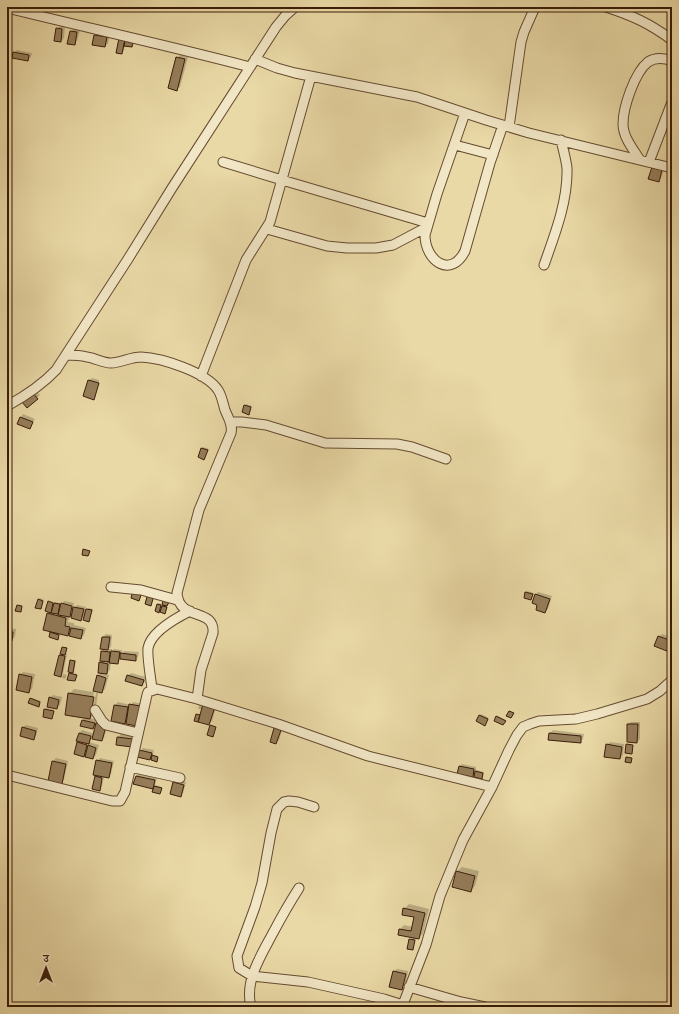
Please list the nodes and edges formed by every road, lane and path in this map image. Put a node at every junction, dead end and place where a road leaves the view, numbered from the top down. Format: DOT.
graph roads {
  1 [pos="295,7"];
  2 [pos="535,7"];
  3 [pos="606,7"];
  4 [pos="7,8"];
  5 [pos="672,40"];
  6 [pos="672,61"];
  7 [pos="253,63"];
  8 [pos="310,76"];
  9 [pos="672,102"];
  10 [pos="465,113"];
  11 [pos="506,126"];
  12 [pos="561,140"];
  13 [pos="455,145"];
  14 [pos="493,154"];
  15 [pos="644,161"];
  16 [pos="223,162"];
  17 [pos="672,168"];
  18 [pos="282,180"];
  19 [pos="427,225"];
  20 [pos="267,229"];
  21 [pos="544,265"];
  22 [pos="66,355"];
  23 [pos="202,376"];
  24 [pos="7,406"];
  25 [pos="230,422"];
  26 [pos="446,459"];
  27 [pos="111,587"];
  28 [pos="178,600"];
  29 [pos="190,611"];
  30 [pos="672,680"];
  31 [pos="152,689"];
  32 [pos="197,699"];
  33 [pos="95,710"];
  34 [pos="138,732"];
  35 [pos="130,767"];
  36 [pos="7,775"];
  37 [pos="180,778"];
  38 [pos="492,787"];
  39 [pos="314,807"];
  40 [pos="299,888"];
  41 [pos="252,976"];
  42 [pos="409,987"];
  43 [pos="381,1003"];
  44 [pos="402,1006"];
  45 [pos="251,1007"];
  46 [pos="485,1007"];
  1 -- 7 [label="street"];
  2 -- 11 [label="street"];
  3 -- 5 [label="street"];
  4 -- 7 [label="street"];
  6 -- 15 [label="street"];
  7 -- 8 [label="street"];
  7 -- 22 [label="street"];
  8 -- 10 [label="street"];
  8 -- 18 [label="street"];
  9 -- 15 [label="street"];
  10 -- 11 [label="street"];
  10 -- 13 [label="street"];
  11 -- 12 [label="street"];
  11 -- 14 [label="street"];
  12 -- 15 [label="street"];
  12 -- 21 [label="street"];
  13 -- 14 [label="street"];
  13 -- 19 [label="street"];
  14 -- 19 [label="street"];
  15 -- 17 [label="street"];
  16 -- 18 [label="street"];
  18 -- 19 [label="street"];
  18 -- 20 [label="street"];
  19 -- 20 [label="street"];
  20 -- 23 [label="street"];
  22 -- 23 [label="street"];
  22 -- 24 [label="street"];
  23 -- 25 [label="street"];
  25 -- 26 [label="street"];
  25 -- 28 [label="street"];
  27 -- 28 [label="street"];
  28 -- 29 [label="street"];
  29 -- 31 [label="street"];
  29 -- 32 [label="street"];
  30 -- 38 [label="street"];
  31 -- 32 [label="street"];
  31 -- 34 [label="street"];
  32 -- 38 [label="street"];
  33 -- 34 [label="street"];
  34 -- 35 [label="street"];
  35 -- 36 [label="street"];
  35 -- 37 [label="street"];
  38 -- 42 [label="street"];
  39 -- 41 [label="street"];
  40 -- 41 [label="street"];
  41 -- 43 [label="street"];
  41 -- 45 [label="street"];
  42 -- 44 [label="street"];
  42 -- 46 [label="street"];
  43 -- 44 [label="street"];
}
